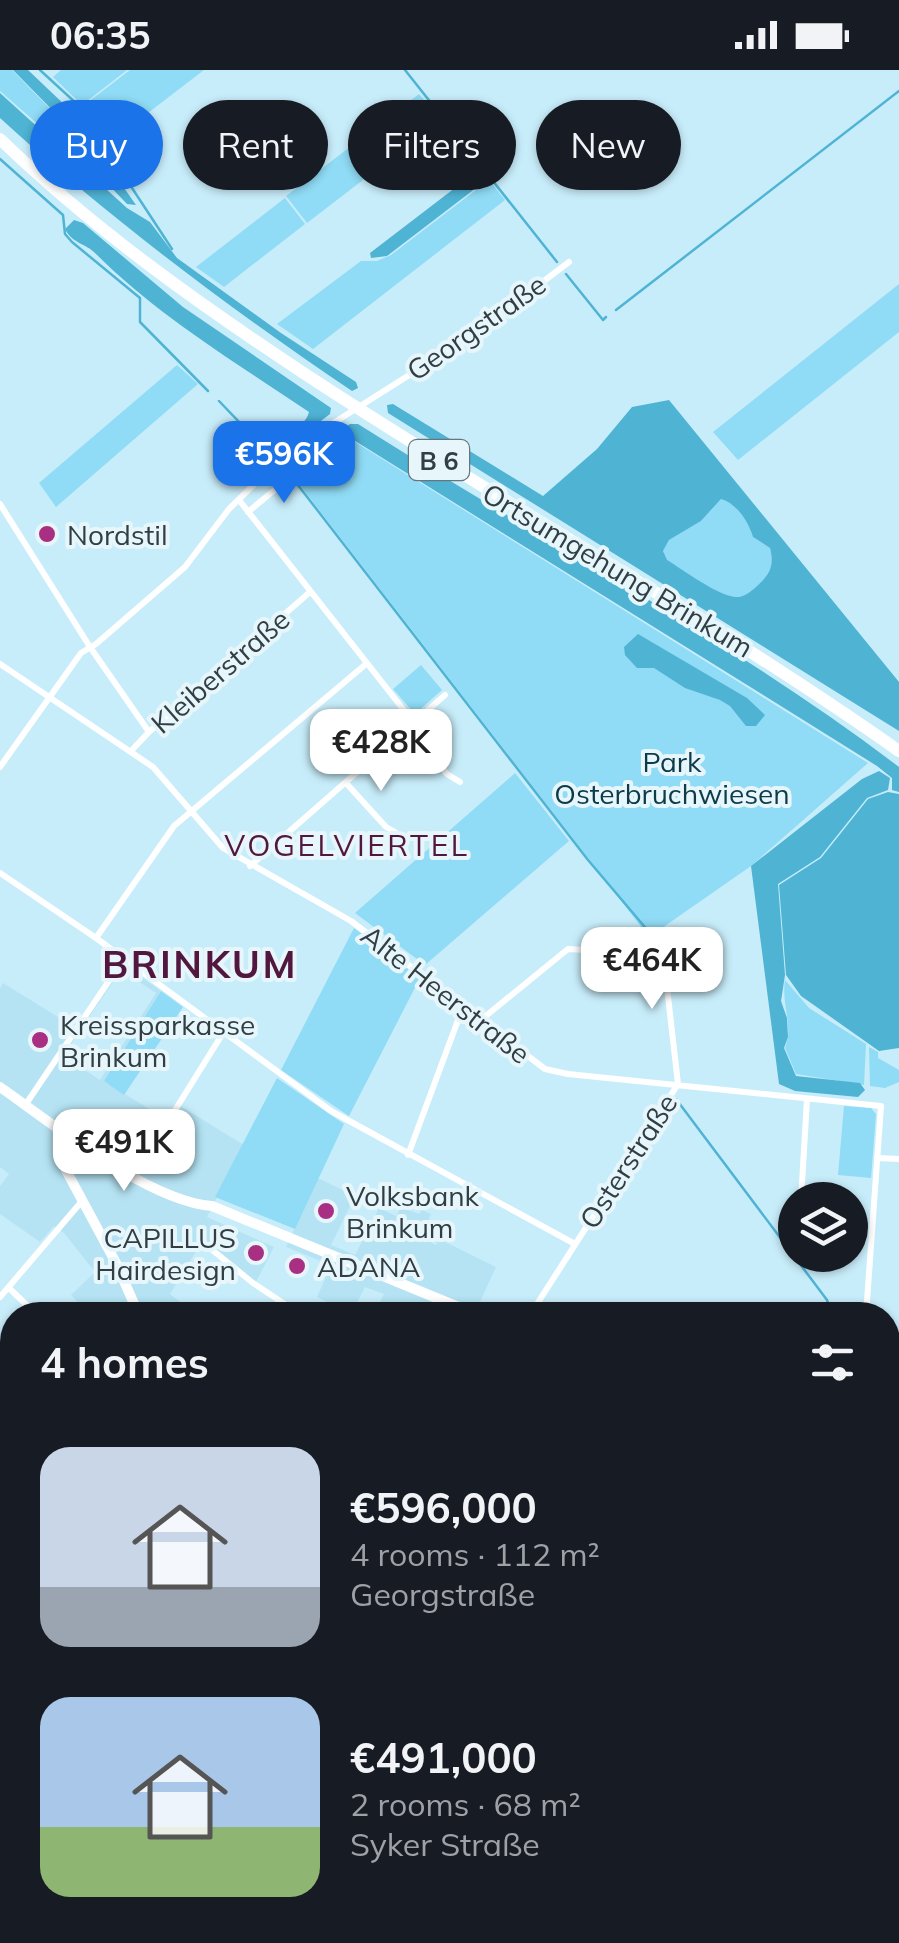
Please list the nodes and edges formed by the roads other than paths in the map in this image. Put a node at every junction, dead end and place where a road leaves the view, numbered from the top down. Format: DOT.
graph roads {
  1 [pos="0,140"];
  2 [pos="570,262"];
  3 [pos="296,473"];
  4 [pos="240,500"];
  5 [pos="0,504"];
  6 [pos="248,512"];
  7 [pos="310,592"];
  8 [pos="90,647"];
  9 [pos="0,664"];
  10 [pos="366,664"];
  11 [pos="445,695"];
  12 [pos="49,697"];
  13 [pos="411,726"];
  14 [pos="149,732"];
  15 [pos="130,751"];
  16 [pos="899,751"];
  17 [pos="0,767"];
  18 [pos="460,782"];
  19 [pos="346,783"];
  20 [pos="191,811"];
  21 [pos="396,832"];
  22 [pos="250,866"];
  23 [pos="0,873"];
  24 [pos="661,935"];
  25 [pos="96,938"];
  26 [pos="584,950"];
  27 [pos="123,960"];
  28 [pos="464,1004"];
  29 [pos="482,1019"];
  30 [pos="222,1034"];
  31 [pos="678,1084"];
  32 [pos="0,1087"];
  33 [pos="807,1099"];
  34 [pos="26,1105"];
  35 [pos="71,1136"];
  36 [pos="408,1155"];
  37 [pos="877,1158"];
  38 [pos="899,1158"];
  39 [pos="134,1176"];
  40 [pos="802,1182"];
  41 [pos="82,1200"];
  42 [pos="200,1205"];
  43 [pos="200,1240"];
  44 [pos="575,1244"];
  45 [pos="8,1288"];
  46 [pos="0,1298"];
  47 [pos="23,1302"];
  48 [pos="133,1302"];
  49 [pos="280,1302"];
  50 [pos="429,1302"];
  51 [pos="446,1302"];
  52 [pos="538,1302"];
  53 [pos="867,1302"];
  1 -- 16 [label="highway, Ortsumgehung Brinkum / B 6"];
  2 -- 4 [label="street, Georgstraße"];
  3 -- 6 [label="street"];
  4 -- 6 [label="street"];
  4 -- 8 [label="street, Georgstraße"];
  5 -- 8 [label="street"];
  6 -- 7 [label="street"];
  7 -- 10 [label="street"];
  7 -- 14 [label="street, Kleiberstraße"];
  8 -- 12 [label="street, Georgstraße"];
  8 -- 14 [label="street"];
  9 -- 12 [label="street, Alte Heerstraße"];
  10 -- 13 [label="street"];
  10 -- 20 [label="street"];
  11 -- 13 [label="street"];
  12 -- 15 [label="street, Alte Heerstraße"];
  12 -- 17 [label="street, Georgstraße"];
  13 -- 18 [label="street"];
  13 -- 19 [label="street"];
  14 -- 15 [label="street, Kleiberstraße"];
  15 -- 20 [label="street, Alte Heerstraße"];
  19 -- 21 [label="street"];
  19 -- 22 [label="street"];
  20 -- 22 [label="street, Alte Heerstraße"];
  20 -- 25 [label="street"];
  22 -- 28 [label="street, Alte Heerstraße"];
  23 -- 25 [label="street"];
  24 -- 31 [label="street, Osterstraße"];
  25 -- 27 [label="street"];
  26 -- 29 [label="street"];
  27 -- 30 [label="street"];
  27 -- 34 [label="street"];
  28 -- 29 [label="street, Alte Heerstraße"];
  28 -- 36 [label="street"];
  29 -- 31 [label="street, Alte Heerstraße"];
  30 -- 36 [label="street"];
  30 -- 39 [label="street"];
  31 -- 33 [label="street, Alte Heerstraße"];
  31 -- 44 [label="street, Osterstraße"];
  32 -- 34 [label="street"];
  33 -- 37 [label="street, Alte Heerstraße"];
  33 -- 40 [label="street"];
  34 -- 35 [label="street"];
  35 -- 39 [label="street"];
  35 -- 41 [label="street"];
  36 -- 44 [label="street"];
  37 -- 38 [label="street"];
  37 -- 53 [label="street"];
  39 -- 42 [label="street"];
  41 -- 45 [label="street"];
  41 -- 48 [label="street"];
  42 -- 50 [label="street"];
  42 -- 51 [label="street"];
  43 -- 49 [label="street"];
  44 -- 52 [label="street, Osterstraße"];
  45 -- 46 [label="street"];
  45 -- 47 [label="street"];
}
